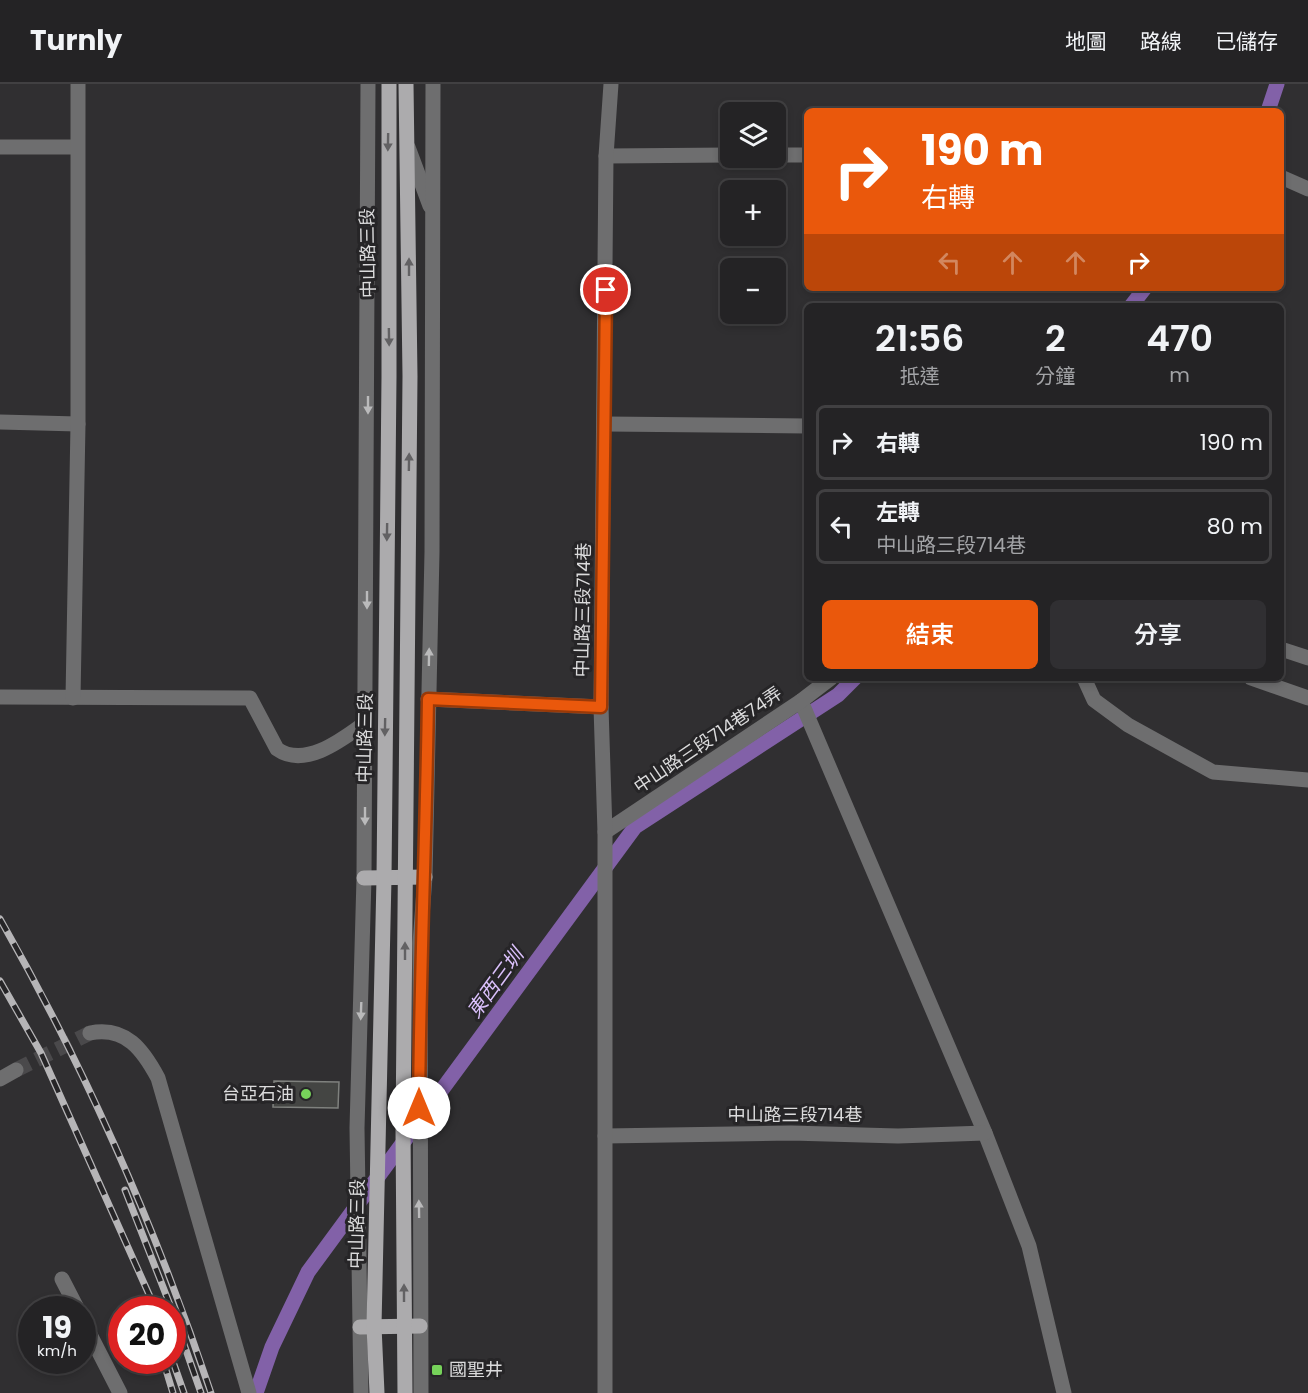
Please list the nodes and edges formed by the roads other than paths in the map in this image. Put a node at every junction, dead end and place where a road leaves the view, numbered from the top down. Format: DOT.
graph roads {
  1 [pos="78,84"];
  2 [pos="368,84"];
  3 [pos="378,84"];
  4 [pos="389,84"];
  5 [pos="406,84"];
  6 [pos="433,84"];
  7 [pos="611,84"];
  8 [pos="367,115"];
  9 [pos="405,139"];
  10 [pos="0,147"];
  11 [pos="77,147"];
  12 [pos="720,155"];
  13 [pos="786,155"];
  14 [pos="804,155"];
  15 [pos="606,156"];
  16 [pos="433,157"];
  17 [pos="1284,178"];
  18 [pos="422,189"];
  19 [pos="1308,189"];
  20 [pos="409,215"];
  21 [pos="433,215"];
  22 [pos="368,372"];
  23 [pos="389,377"];
  24 [pos="0,422"];
  25 [pos="78,424"];
  26 [pos="606,424"];
  27 [pos="804,426"];
  28 [pos="1284,650"];
  29 [pos="1308,658"];
  30 [pos="827,681"];
  31 [pos="1085,681"];
  32 [pos="1260,681"];
  33 [pos="0,697"];
  34 [pos="74,698"];
  35 [pos="1308,698"];
  36 [pos="428,699"];
  37 [pos="801,701"];
  38 [pos="601,707"];
  39 [pos="365,723"];
  40 [pos="1308,780"];
  41 [pos="605,833"];
  42 [pos="426,877"];
  43 [pos="364,878"];
  44 [pos="384,878"];
  45 [pos="405,878"];
  46 [pos="90,1033"];
  47 [pos="16,1070"];
  48 [pos="0,1079"];
  49 [pos="985,1133"];
  50 [pos="605,1136"];
  51 [pos="62,1279"];
  52 [pos="71,1296"];
  53 [pos="412,1326"];
  54 [pos="367,1327"];
  55 [pos="96,1346"];
  56 [pos="120,1393"];
  57 [pos="249,1393"];
  58 [pos="361,1393"];
  59 [pos="377,1393"];
  60 [pos="405,1393"];
  61 [pos="421,1393"];
  62 [pos="605,1393"];
  63 [pos="1064,1393"];
  1 -- 11 [label="street"];
  2 -- 8 [label="street, 中山路三段"];
  3 -- 8 [label="street"];
  4 -- 23 [label="main road, 中山路三段, one-way"];
  5 -- 9 [label="main road"];
  6 -- 16 [label="street"];
  7 -- 15 [label="street, 中山路三段714巷"];
  8 -- 22 [label="street, 中山路三段"];
  9 -- 18 [label="street"];
  9 -- 20 [label="main road"];
  10 -- 11 [label="street"];
  11 -- 25 [label="street"];
  12 -- 15 [label="street"];
  13 -- 14 [label="street"];
  15 -- 26 [label="street, 中山路三段714巷"];
  16 -- 18 [label="street"];
  16 -- 21 [label="street"];
  17 -- 19 [label="street"];
  18 -- 20 [label="street"];
  18 -- 21 [label="street"];
  45 -- 20 [label="main road, one-way"];
  36 -- 21 [label="street, one-way"];
  22 -- 23 [label="street"];
  22 -- 39 [label="street, 中山路三段, one-way"];
  23 -- 44 [label="main road, 中山路三段, one-way"];
  24 -- 25 [label="street"];
  25 -- 34 [label="street"];
  26 -- 27 [label="street"];
  26 -- 38 [label="street, 中山路三段714巷"];
  28 -- 29 [label="street"];
  30 -- 37 [label="street, 中山路三段714巷74弄"];
  31 -- 40 [label="street"];
  32 -- 35 [label="street"];
  33 -- 34 [label="street"];
  34 -- 39 [label="street"];
  36 -- 38 [label="street"];
  36 -- 42 [label="street"];
  37 -- 41 [label="street, 中山路三段714巷74弄"];
  37 -- 49 [label="street"];
  38 -- 41 [label="street, 中山路三段714巷"];
  39 -- 43 [label="street, 中山路三段, one-way"];
  41 -- 50 [label="street, 中山路三段714巷"];
  42 -- 45 [label="main road"];
  53 -- 42 [label="street, one-way"];
  43 -- 44 [label="main road"];
  43 -- 54 [label="street, 中山路三段, one-way"];
  44 -- 45 [label="main road"];
  44 -- 54 [label="main road, 中山路三段"];
  53 -- 45 [label="main road, one-way"];
  46 -- 57 [label="street"];
  47 -- 48 [label="street"];
  49 -- 50 [label="street, 中山路三段714巷"];
  49 -- 63 [label="street"];
  50 -- 62 [label="street, 中山路三段714巷"];
  51 -- 52 [label="street"];
  53 -- 54 [label="main road"];
  53 -- 60 [label="main road"];
  53 -- 61 [label="street"];
  54 -- 58 [label="street, 中山路三段"];
  54 -- 59 [label="main road, 中山路三段"];
  55 -- 56 [label="street"];
}
